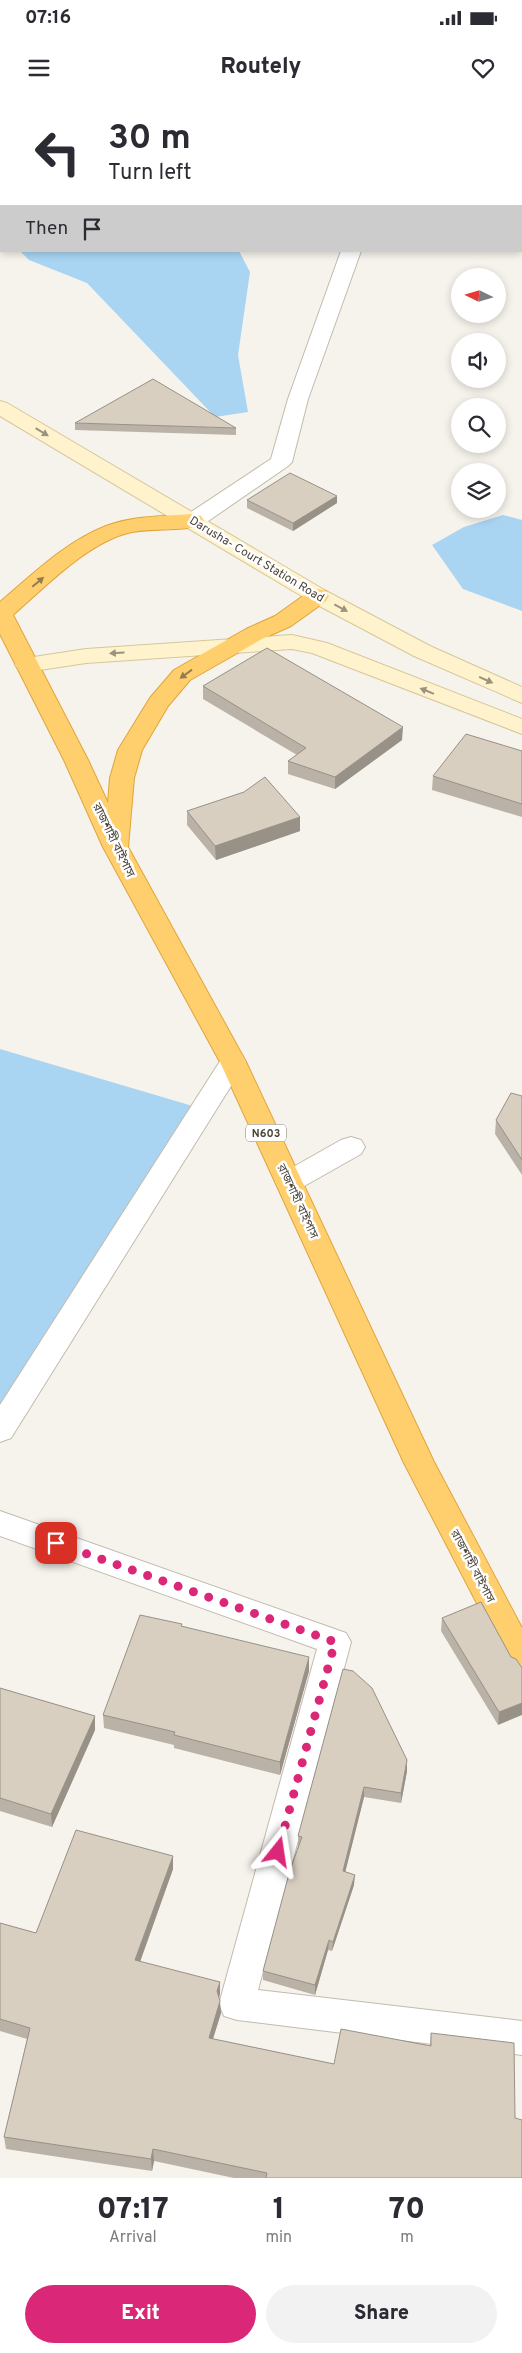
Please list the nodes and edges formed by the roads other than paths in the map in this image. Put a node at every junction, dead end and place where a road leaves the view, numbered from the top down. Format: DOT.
graph roads {
  1 [pos="351,252"];
  2 [pos="0,407"];
  3 [pos="193,521"];
  4 [pos="318,596"];
  5 [pos="0,613"];
  6 [pos="235,645"];
  7 [pos="27,664"];
  8 [pos="522,696"];
  9 [pos="522,727"];
  10 [pos="116,847"];
  11 [pos="233,1062"];
  12 [pos="351,1147"];
  13 [pos="289,1182"];
  14 [pos="0,1430"];
  15 [pos="0,1523"];
  16 [pos="522,1659"];
  17 [pos="522,2038"];
  1 -- 3 [label="street"];
  2 -- 3 [label="street, Darusha- Court Station Road, one-way"];
  3 -- 4 [label="street, Darusha- Court Station Road"];
  5 -- 3 [label="highway, one-way"];
  4 -- 6 [label="highway"];
  4 -- 8 [label="street, Darusha- Court Station Road, one-way"];
  5 -- 7 [label="highway, রাজশাহী বাইপাস / N603"];
  6 -- 7 [label="street, one-way"];
  9 -- 6 [label="street, one-way"];
  6 -- 10 [label="highway, one-way"];
  7 -- 10 [label="highway, রাজশাহী বাইপাস / N603"];
  10 -- 11 [label="highway, রাজশাহী বাইপাস / N603"];
  11 -- 13 [label="highway, রাজশাহী বাইপাস / N603"];
  11 -- 14 [label="street"];
  12 -- 13 [label="street"];
  13 -- 16 [label="highway, রাজশাহী বাইপাস / N603"];
  15 -- 17 [label="street"];
}
